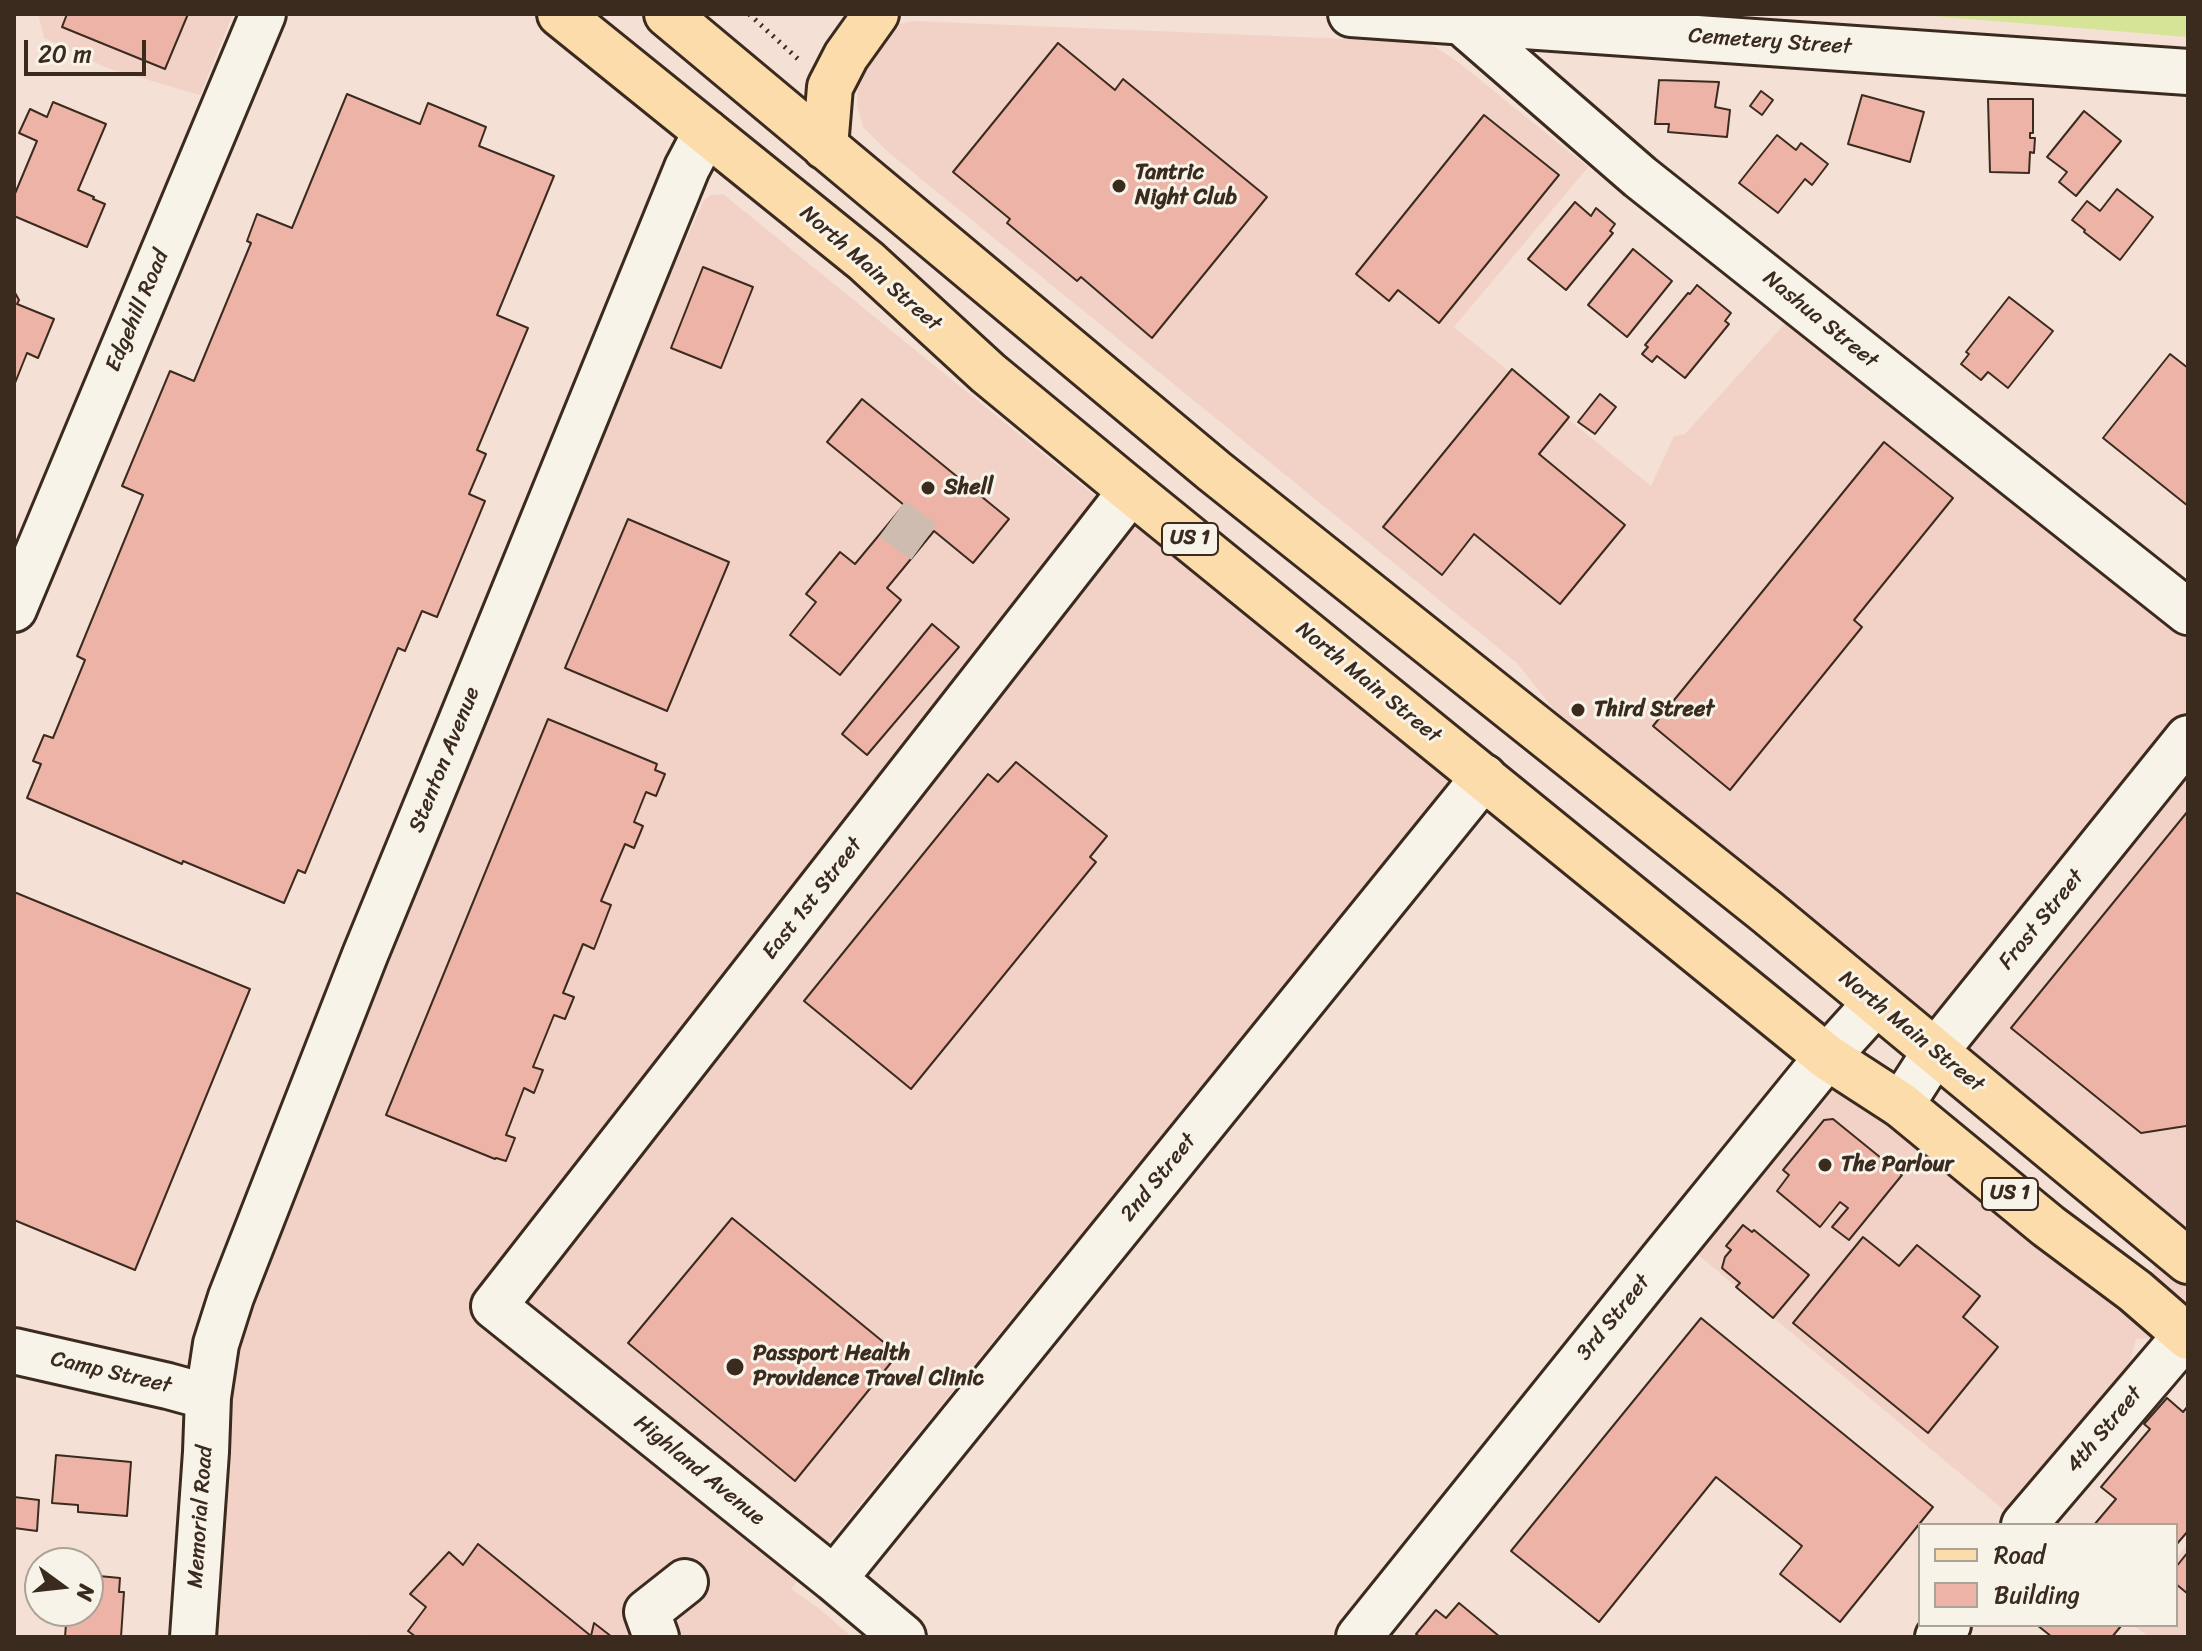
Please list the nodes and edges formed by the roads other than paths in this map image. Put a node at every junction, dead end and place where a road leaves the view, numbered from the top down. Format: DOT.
graph roads {
  1 [pos="263,14"];
  2 [pos="560,14"];
  3 [pos="667,14"];
  4 [pos="876,14"];
  5 [pos="1351,14"];
  6 [pos="1459,20"];
  7 [pos="2188,72"];
  8 [pos="706,132"];
  9 [pos="825,147"];
  10 [pos="1037,324"];
  11 [pos="988,373"];
  12 [pos="1131,491"];
  13 [pos="14,609"];
  14 [pos="2188,612"];
  15 [pos="2188,738"];
  16 [pos="1484,777"];
  17 [pos="1875,1004"];
  18 [pos="1935,1052"];
  19 [pos="1827,1057"];
  20 [pos="1901,1105"];
  21 [pos="2188,1261"];
  22 [pos="494,1306"];
  23 [pos="2187,1336"];
  24 [pos="14,1351"];
  25 [pos="208,1397"];
  26 [pos="2026,1523"];
  27 [pos="834,1579"];
  28 [pos="685,1582"];
  29 [pos="193,1637"];
  30 [pos="656,1637"];
  31 [pos="903,1637"];
  32 [pos="1359,1637"];
  1 -- 13 [label="street, Edgehill Road"];
  2 -- 8 [label="main road, North Main Street / US 1"];
  3 -- 9 [label="main road, North Main Street / US 1"];
  4 -- 9 [label="main road"];
  5 -- 6 [label="street, Cemetery Street"];
  6 -- 7 [label="street, Cemetery Street"];
  6 -- 14 [label="street, Nashua Street"];
  8 -- 11 [label="main road, North Main Street / US 1"];
  8 -- 25 [label="street, Stenton Avenue"];
  9 -- 10 [label="main road, North Main Street / US 1"];
  10 -- 11 [label="main road"];
  10 -- 17 [label="main road, North Main Street / US 1"];
  11 -- 12 [label="main road, North Main Street / US 1"];
  12 -- 16 [label="main road, North Main Street / US 1"];
  12 -- 22 [label="street, East 1st Street"];
  15 -- 18 [label="street, Frost Street"];
  16 -- 19 [label="main road, North Main Street / US 1"];
  16 -- 27 [label="street, 2nd Street"];
  17 -- 18 [label="main road, North Main Street / US 1"];
  17 -- 19 [label="street, 3rd Street"];
  18 -- 20 [label="street, Frost Street"];
  18 -- 21 [label="main road, North Main Street / US 1"];
  19 -- 20 [label="main road, North Main Street / US 1"];
  19 -- 32 [label="street, 3rd Street"];
  20 -- 23 [label="main road, North Main Street / US 1"];
  22 -- 27 [label="street, Highland Avenue"];
  23 -- 26 [label="street, 4th Street"];
  24 -- 25 [label="street, Camp Street"];
  25 -- 29 [label="street, Memorial Road"];
  27 -- 31 [label="street, Highland Avenue"];
  28 -- 30 [label="street"];
}
